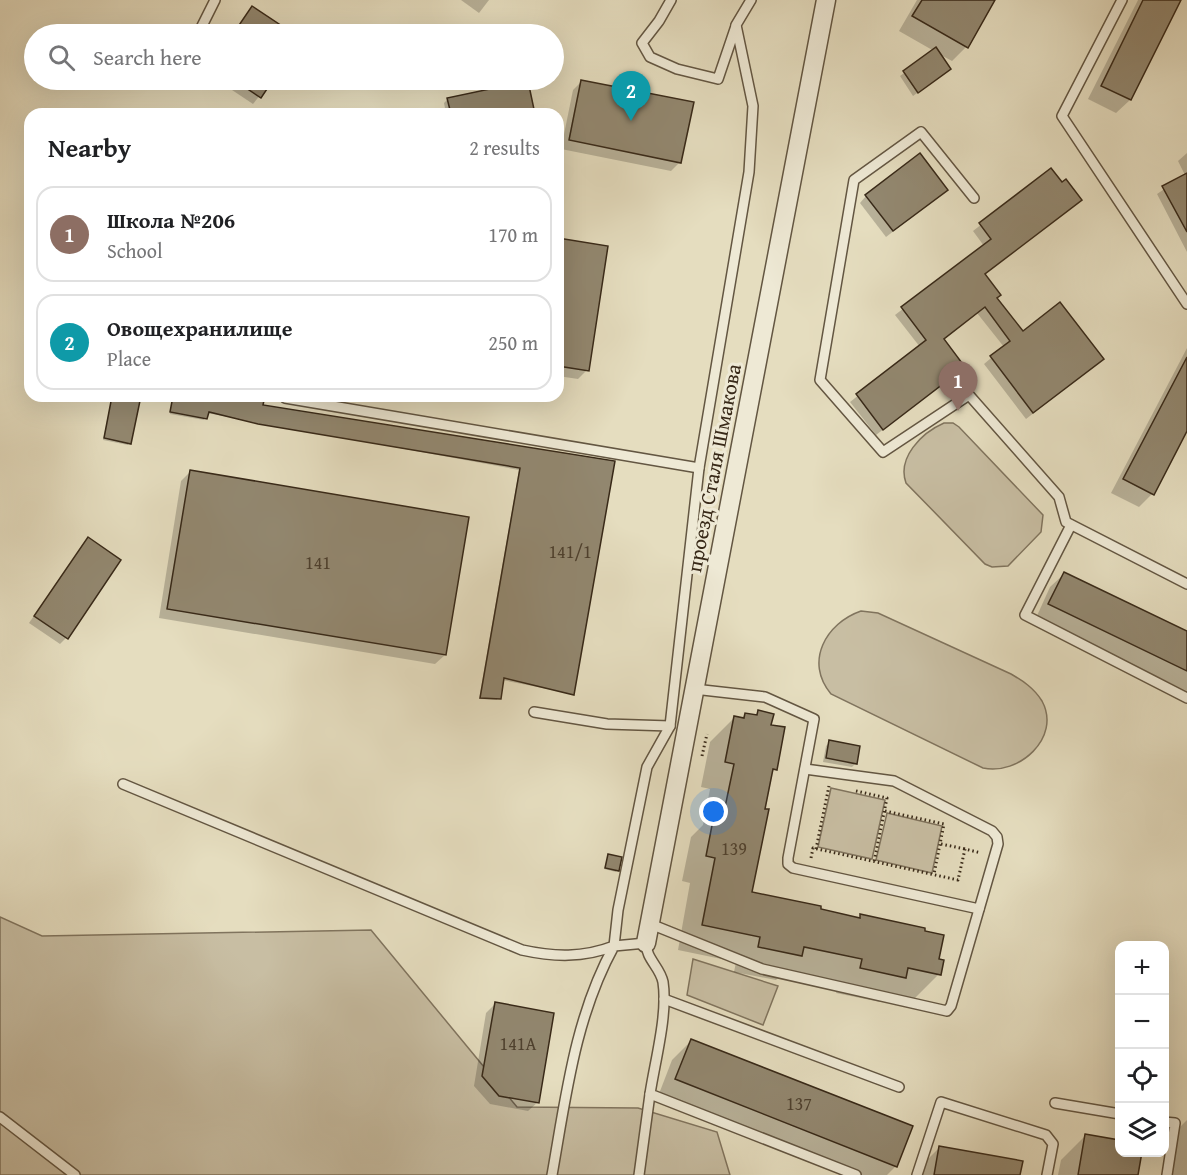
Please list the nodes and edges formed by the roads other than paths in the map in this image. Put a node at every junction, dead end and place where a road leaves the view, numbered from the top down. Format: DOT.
graph roads {
  1 [pos="215,0"];
  2 [pos="671,0"];
  3 [pos="751,0"];
  4 [pos="826,0"];
  5 [pos="1122,0"];
  6 [pos="203,24"];
  7 [pos="736,25"];
  8 [pos="974,198"];
  9 [pos="1187,304"];
  10 [pos="309,402"];
  11 [pos="699,468"];
  12 [pos="1071,525"];
  13 [pos="1187,584"];
  14 [pos="694,689"];
  15 [pos="1187,698"];
  16 [pos="534,712"];
  17 [pos="670,726"];
  18 [pos="806,769"];
  19 [pos="123,784"];
  20 [pos="979,909"];
  21 [pos="648,923"];
  22 [pos="646,943"];
  23 [pos="615,946"];
  24 [pos="664,999"];
  25 [pos="899,1087"];
  26 [pos="650,1094"];
  27 [pos="1055,1103"];
  28 [pos="1115,1113"];
  29 [pos="0,1117"];
  30 [pos="1169,1123"];
  31 [pos="75,1175"];
  32 [pos="552,1175"];
  33 [pos="639,1175"];
  34 [pos="856,1175"];
  35 [pos="916,1175"];
  36 [pos="1047,1175"];
  37 [pos="1167,1175"];
  1 -- 6 [label="lane"];
  2 -- 7 [label="lane"];
  3 -- 7 [label="lane"];
  4 -- 14 [label="street, проезд Сталя Шмакова"];
  5 -- 9 [label="lane"];
  7 -- 11 [label="lane"];
  8 -- 12 [label="lane"];
  10 -- 11 [label="lane"];
  11 -- 17 [label="lane"];
  12 -- 13 [label="lane"];
  12 -- 15 [label="lane"];
  14 -- 18 [label="lane"];
  14 -- 21 [label="street, проезд Сталя Шмакова"];
  16 -- 17 [label="lane"];
  17 -- 23 [label="lane"];
  18 -- 20 [label="lane"];
  18 -- 20 [label="lane"];
  19 -- 23 [label="lane"];
  20 -- 21 [label="lane"];
  21 -- 22 [label="street, проезд Сталя Шмакова"];
  22 -- 23 [label="lane"];
  22 -- 24 [label="lane"];
  23 -- 32 [label="lane"];
  24 -- 25 [label="lane"];
  24 -- 26 [label="lane"];
  26 -- 33 [label="lane"];
  26 -- 34 [label="lane"];
  27 -- 28 [label="lane"];
  29 -- 31 [label="lane"];
  30 -- 37 [label="lane"];
  35 -- 36 [label="lane"];
}
